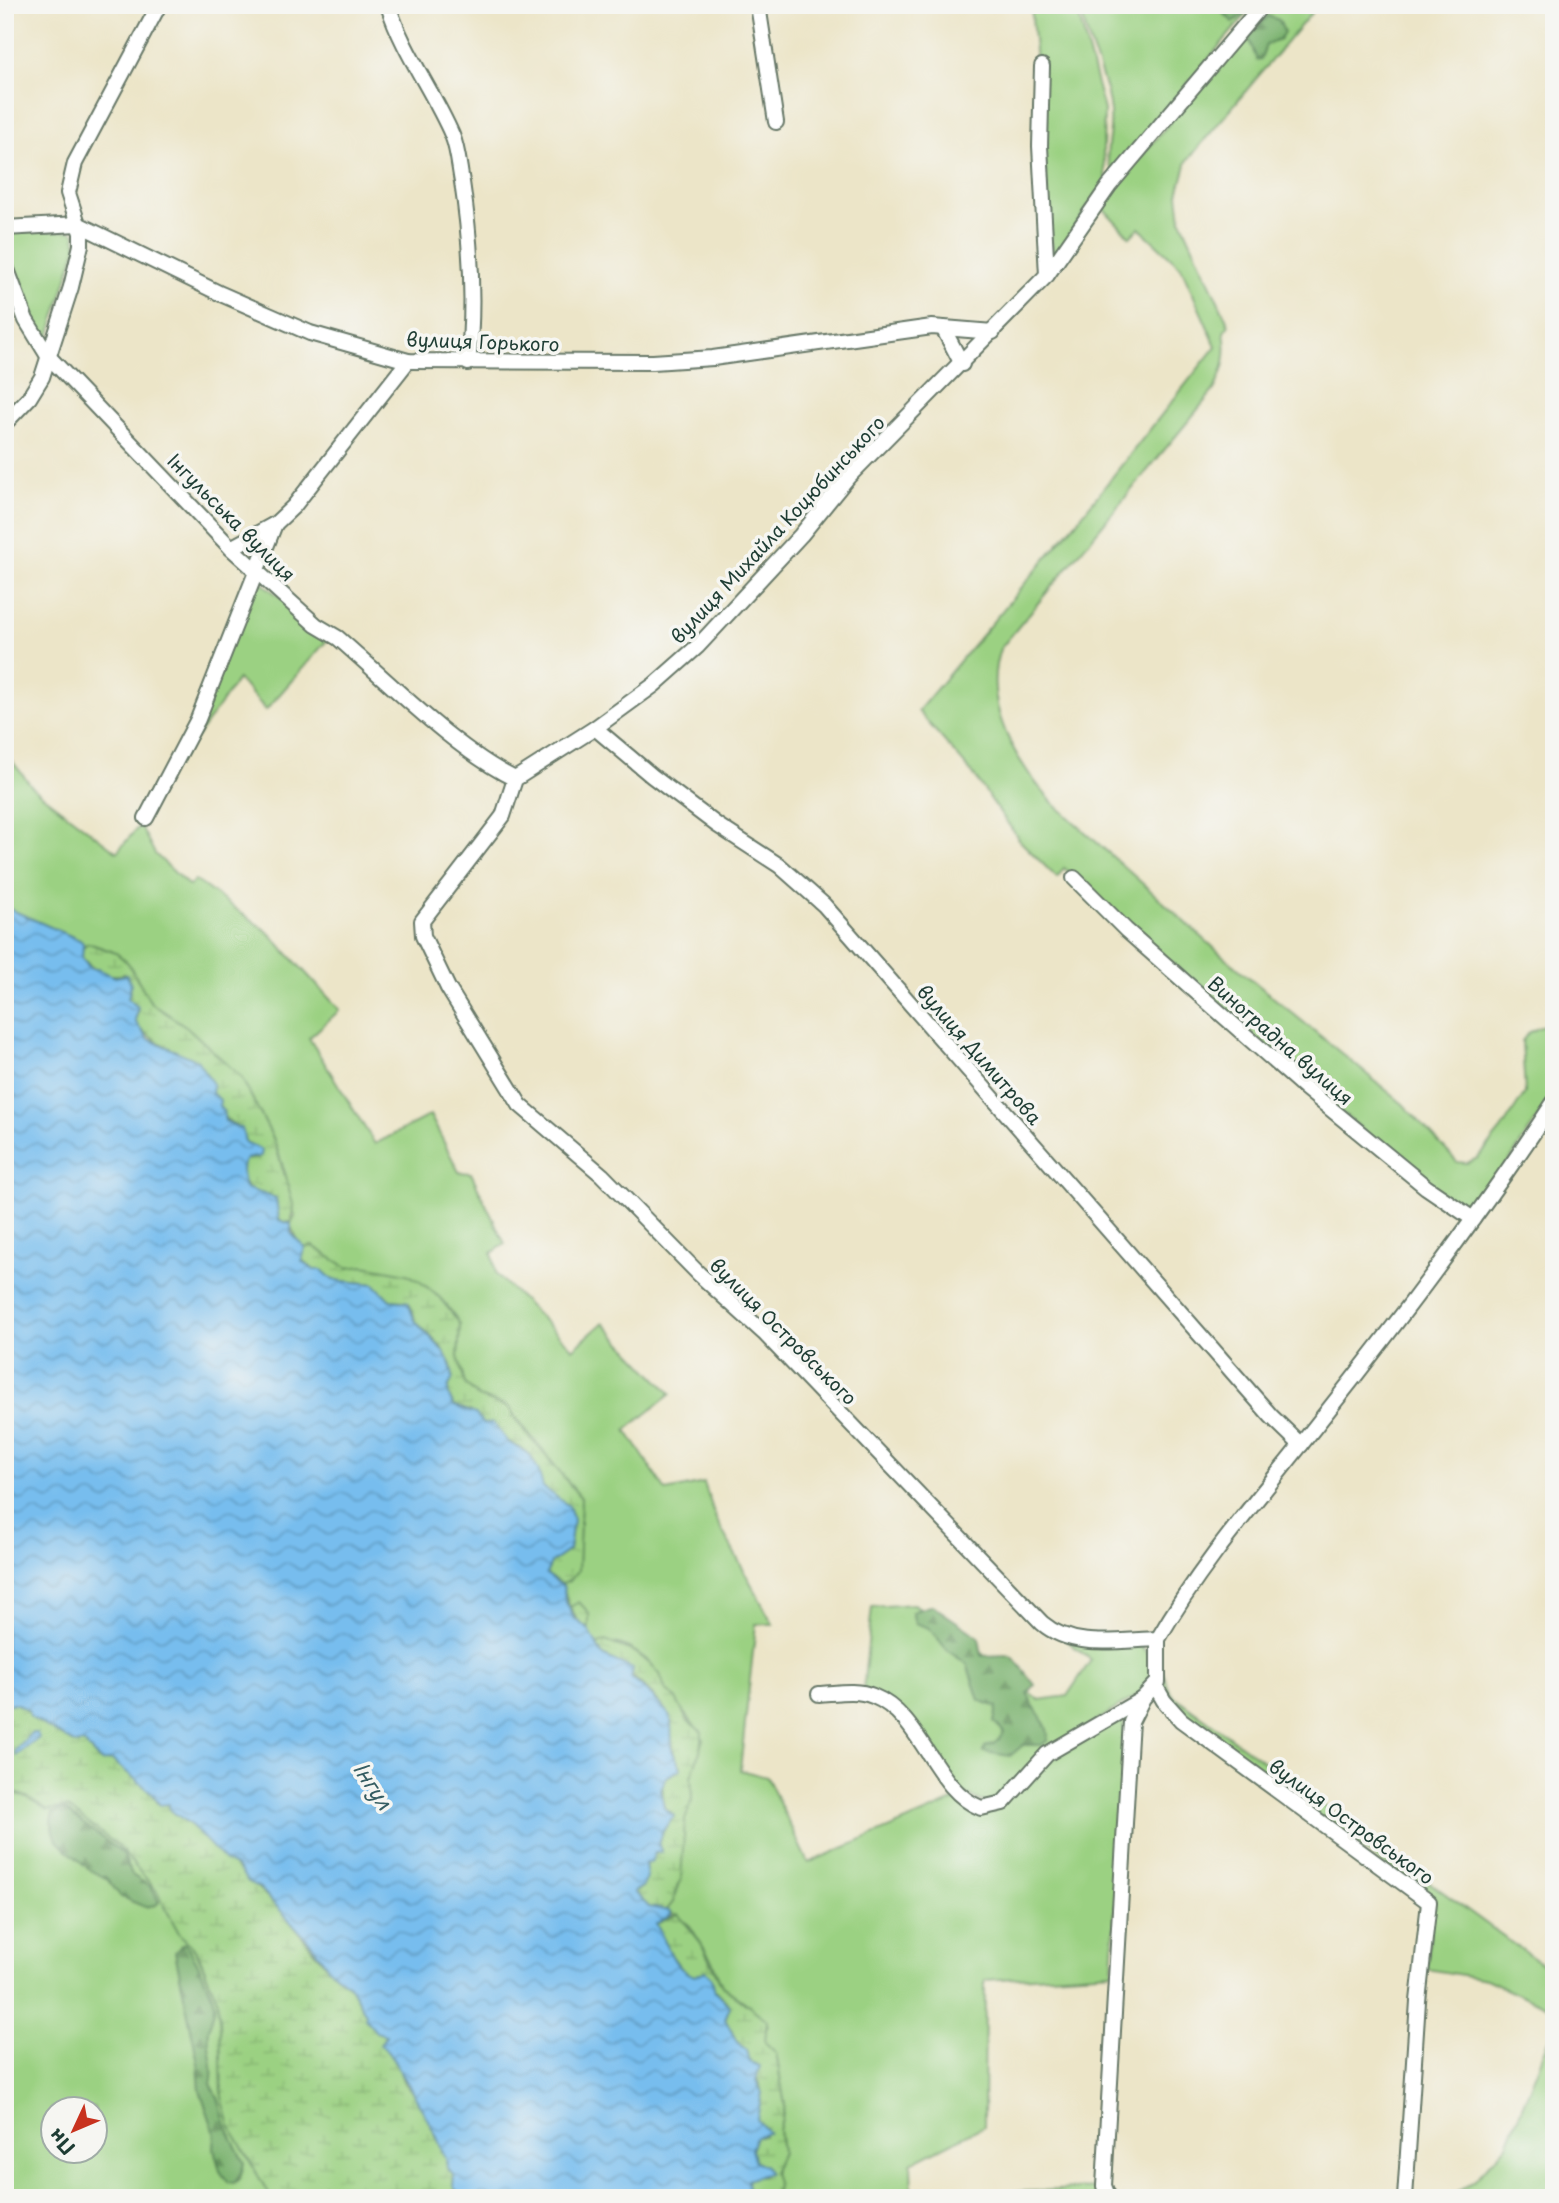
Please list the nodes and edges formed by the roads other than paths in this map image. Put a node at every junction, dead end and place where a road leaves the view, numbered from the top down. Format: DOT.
graph roads {
  1 [pos="159,5"];
  2 [pos="388,5"];
  3 [pos="758,5"];
  4 [pos="1262,5"];
  5 [pos="1042,66"];
  6 [pos="776,122"];
  7 [pos="68,193"];
  8 [pos="78,224"];
  9 [pos="5,228"];
  10 [pos="38,228"];
  11 [pos="5,264"];
  12 [pos="1047,275"];
  13 [pos="943,328"];
  14 [pos="993,332"];
  15 [pos="48,356"];
  16 [pos="408,361"];
  17 [pos="468,363"];
  18 [pos="962,364"];
  19 [pos="7,421"];
  20 [pos="275,524"];
  21 [pos="231,548"];
  22 [pos="258,572"];
  23 [pos="595,728"];
  24 [pos="515,779"];
  25 [pos="146,818"];
  26 [pos="1074,878"];
  27 [pos="1554,1102"];
  28 [pos="1473,1219"];
  29 [pos="1301,1445"];
  30 [pos="1158,1639"];
  31 [pos="1156,1687"];
  32 [pos="819,1694"];
  33 [pos="1143,1698"];
  34 [pos="1109,2198"];
  35 [pos="1405,2198"];
  1 -- 7 [label="street"];
  2 -- 17 [label="street"];
  3 -- 6 [label="street"];
  4 -- 12 [label="street, вулиця Михайла Коцюбинського"];
  5 -- 12 [label="street"];
  7 -- 8 [label="street"];
  7 -- 10 [label="street"];
  8 -- 10 [label="street"];
  8 -- 15 [label="street"];
  8 -- 16 [label="street, вулиця Горького"];
  9 -- 10 [label="street"];
  11 -- 15 [label="street, Інгульська вулиця"];
  12 -- 14 [label="street, вулиця Михайла Коцюбинського"];
  13 -- 14 [label="street, вулиця Горького"];
  13 -- 17 [label="street, вулиця Горького"];
  13 -- 18 [label="street"];
  14 -- 18 [label="street, вулиця Михайла Коцюбинського"];
  15 -- 19 [label="street"];
  15 -- 21 [label="street, Інгульська вулиця"];
  16 -- 17 [label="street, вулиця Горького"];
  16 -- 20 [label="street"];
  18 -- 23 [label="street, вулиця Михайла Коцюбинського"];
  20 -- 21 [label="street"];
  20 -- 22 [label="street"];
  21 -- 22 [label="street, Інгульська вулиця"];
  22 -- 24 [label="street, Інгульська вулиця"];
  22 -- 25 [label="street"];
  23 -- 24 [label="street, вулиця Михайла Коцюбинського"];
  23 -- 29 [label="street, вулиця Димитрова"];
  24 -- 30 [label="street, вулиця Островського"];
  26 -- 28 [label="street, Виноградна вулиця"];
  27 -- 28 [label="street"];
  28 -- 29 [label="street"];
  29 -- 30 [label="street"];
  30 -- 31 [label="street"];
  31 -- 33 [label="street"];
  31 -- 35 [label="street, вулиця Островського"];
  32 -- 33 [label="street"];
  33 -- 34 [label="street"];
}
